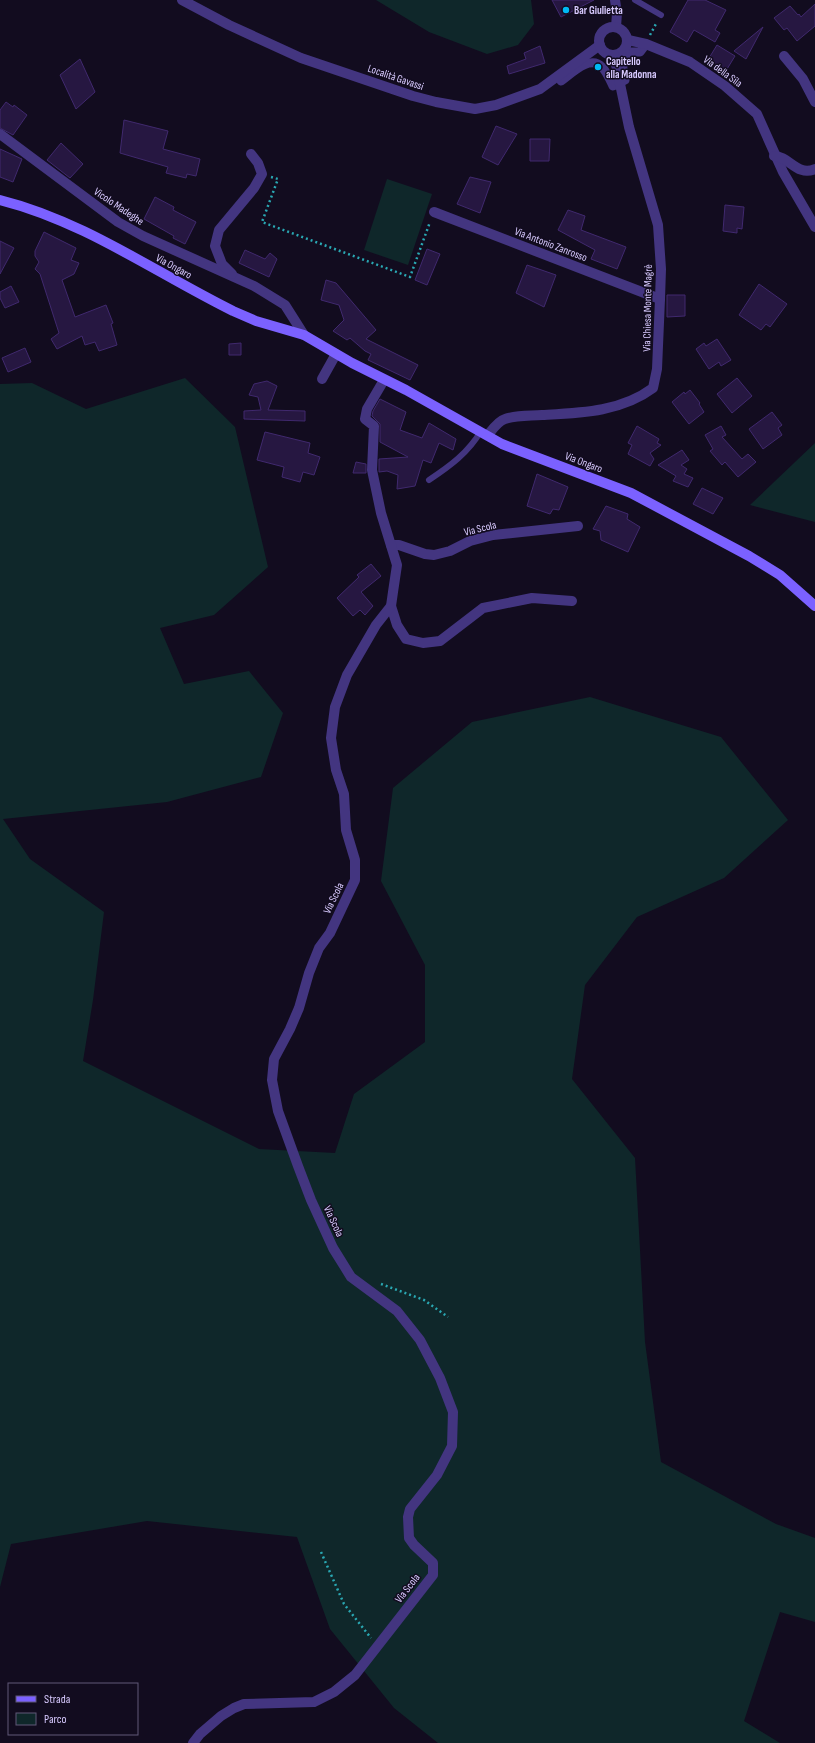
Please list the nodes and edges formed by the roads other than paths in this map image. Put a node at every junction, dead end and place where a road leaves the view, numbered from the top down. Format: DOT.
graph roads {
  1 [pos="182,0"];
  2 [pos="615,0"];
  3 [pos="635,0"];
  4 [pos="661,16"];
  5 [pos="616,27"];
  6 [pos="628,40"];
  7 [pos="646,44"];
  8 [pos="600,45"];
  9 [pos="614,55"];
  10 [pos="784,56"];
  11 [pos="561,81"];
  12 [pos="619,82"];
  13 [pos="815,102"];
  14 [pos="0,134"];
  15 [pos="251,154"];
  16 [pos="774,156"];
  17 [pos="815,169"];
  18 [pos="0,200"];
  19 [pos="434,212"];
  20 [pos="815,227"];
  21 [pos="236,278"];
  22 [pos="660,299"];
  23 [pos="304,334"];
  24 [pos="336,354"];
  25 [pos="322,379"];
  26 [pos="384,380"];
  27 [pos="484,433"];
  28 [pos="429,480"];
  29 [pos="578,526"];
  30 [pos="391,545"];
  31 [pos="572,601"];
  32 [pos="390,606"];
  33 [pos="815,606"];
  34 [pos="193,1743"];
  1 -- 8 [label="street, Località Gavassi"];
  2 -- 5 [label="street"];
  3 -- 4 [label="lane"];
  5 -- 6 [label="street"];
  5 -- 8 [label="street"];
  6 -- 7 [label="street, Via della Sila"];
  6 -- 9 [label="street"];
  7 -- 12 [label="street"];
  7 -- 16 [label="street, Via della Sila"];
  8 -- 9 [label="street"];
  9 -- 12 [label="street, Via Chiesa Monte Magrè"];
  10 -- 13 [label="street"];
  11 -- 12 [label="street"];
  12 -- 22 [label="street, Via Chiesa Monte Magrè"];
  14 -- 21 [label="street, Vicolo Madeghe"];
  15 -- 21 [label="street, Vicolo Madeghe"];
  16 -- 17 [label="street"];
  16 -- 20 [label="street, Via della Sila"];
  18 -- 23 [label="main road, Via Ongaro"];
  19 -- 22 [label="street, Via Antonio Zanrosso"];
  21 -- 23 [label="street, Vicolo Madeghe"];
  22 -- 27 [label="street, Via Chiesa Monte Magrè"];
  23 -- 24 [label="main road, Via Ongaro"];
  24 -- 25 [label="street"];
  24 -- 26 [label="main road, Via Ongaro"];
  26 -- 27 [label="main road, Via Ongaro"];
  26 -- 30 [label="street, Via Scola"];
  27 -- 28 [label="lane"];
  27 -- 33 [label="main road, Via Ongaro"];
  29 -- 30 [label="street, Via Scola"];
  30 -- 32 [label="street, Via Scola"];
  31 -- 32 [label="street"];
  32 -- 34 [label="street, Via Scola"];
}
